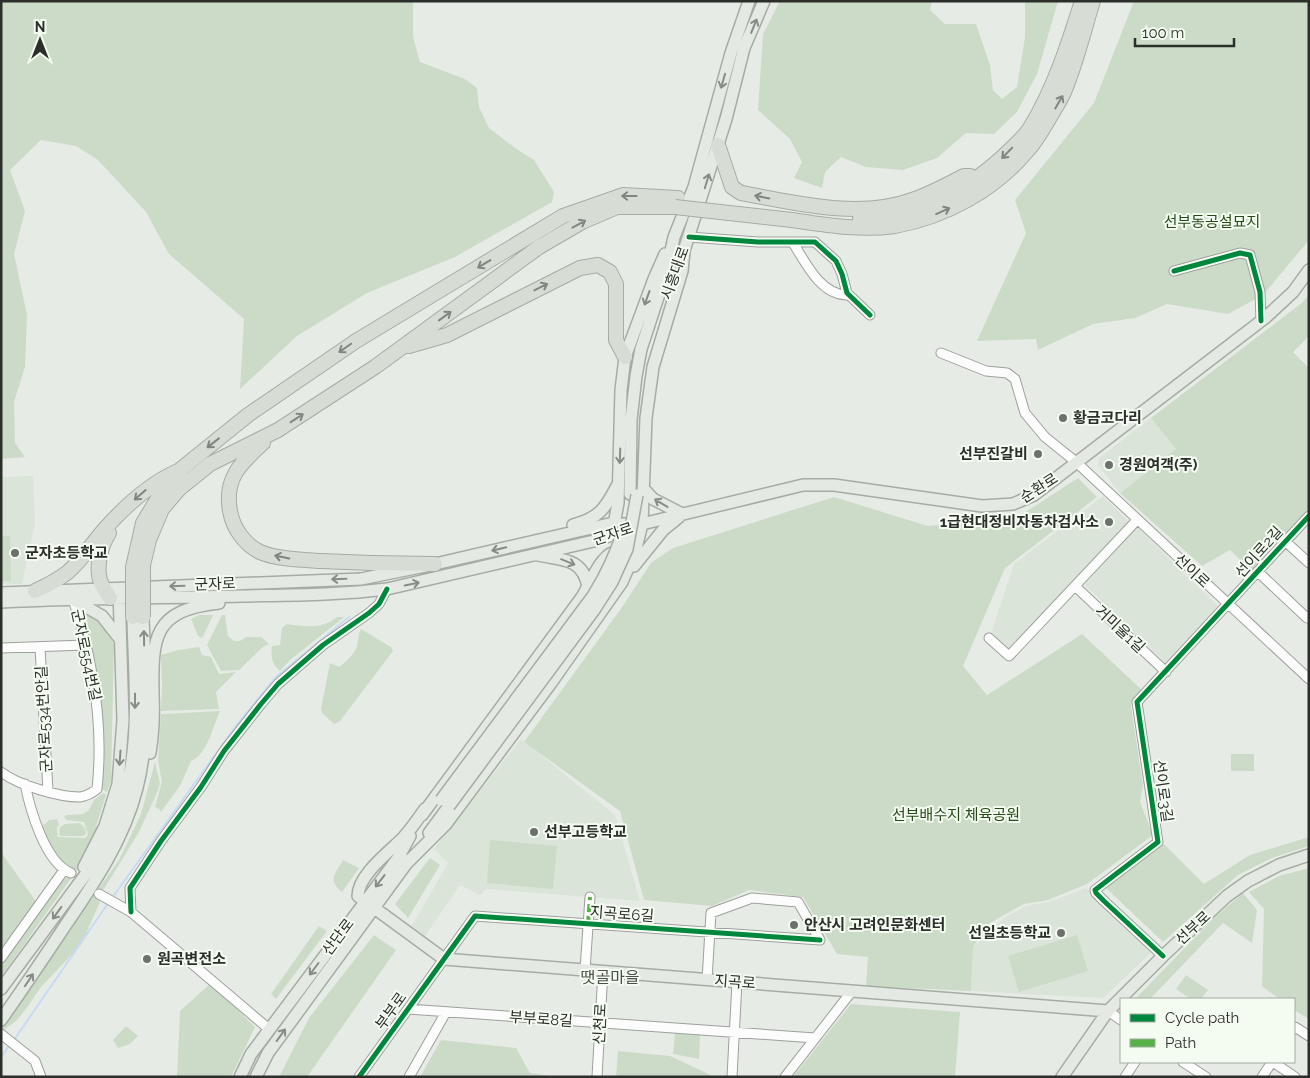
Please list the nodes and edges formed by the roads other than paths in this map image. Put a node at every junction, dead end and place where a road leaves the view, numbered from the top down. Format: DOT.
graph roads {
  1 [pos="749,1"];
  2 [pos="764,1"];
  3 [pos="1082,1"];
  4 [pos="1093,1"];
  5 [pos="718,145"];
  6 [pos="978,176"];
  7 [pos="677,202"];
  8 [pos="794,216"];
  9 [pos="674,237"];
  10 [pos="689,237"];
  11 [pos="793,243"];
  12 [pos="684,252"];
  13 [pos="1309,270"];
  14 [pos="1174,272"];
  15 [pos="670,275"];
  16 [pos="846,295"];
  17 [pos="870,315"];
  18 [pos="1261,321"];
  19 [pos="401,348"];
  20 [pos="942,353"];
  21 [pos="625,357"];
  22 [pos="278,430"];
  23 [pos="1076,462"];
  24 [pos="180,469"];
  25 [pos="619,484"];
  26 [pos="636,492"];
  27 [pos="121,513"];
  28 [pos="682,514"];
  29 [pos="1309,516"];
  30 [pos="1137,520"];
  31 [pos="642,524"];
  32 [pos="613,529"];
  33 [pos="584,530"];
  34 [pos="587,542"];
  35 [pos="1286,542"];
  36 [pos="524,544"];
  37 [pos="534,554"];
  38 [pos="603,560"];
  39 [pos="1309,563"];
  40 [pos="435,564"];
  41 [pos="138,566"];
  42 [pos="627,570"];
  43 [pos="1258,572"];
  44 [pos="620,584"];
  45 [pos="1075,586"];
  46 [pos="588,588"];
  47 [pos="387,589"];
  48 [pos="35,591"];
  49 [pos="1,593"];
  50 [pos="113,593"];
  51 [pos="263,596"];
  52 [pos="73,599"];
  53 [pos="1,602"];
  54 [pos="1229,604"];
  55 [pos="1309,616"];
  56 [pos="138,617"];
  57 [pos="989,638"];
  58 [pos="120,639"];
  59 [pos="86,644"];
  60 [pos="40,647"];
  61 [pos="1,648"];
  62 [pos="1166,672"];
  63 [pos="1309,678"];
  64 [pos="1,772"];
  65 [pos="25,784"];
  66 [pos="48,791"];
  67 [pos="425,809"];
  68 [pos="1309,855"];
  69 [pos="402,861"];
  70 [pos="96,881"];
  71 [pos="76,888"];
  72 [pos="101,895"];
  73 [pos="590,897"];
  74 [pos="364,902"];
  75 [pos="374,909"];
  76 [pos="131,912"];
  77 [pos="588,924"];
  78 [pos="710,932"];
  79 [pos="1163,956"];
  80 [pos="1,958"];
  81 [pos="444,959"];
  82 [pos="585,970"];
  83 [pos="603,972"];
  84 [pos="707,980"];
  85 [pos="738,982"];
  86 [pos="1,989"];
  87 [pos="852,991"];
  88 [pos="1121,998"];
  89 [pos="1120,999"];
  90 [pos="408,1009"];
  91 [pos="1108,1011"];
  92 [pos="446,1012"];
  93 [pos="1120,1019"];
  94 [pos="1,1020"];
  95 [pos="600,1023"];
  96 [pos="269,1029"];
  97 [pos="1295,1029"];
  98 [pos="735,1033"];
  99 [pos="1,1034"];
  100 [pos="1309,1036"];
  101 [pos="815,1038"];
  102 [pos="1134,1063"];
  103 [pos="1185,1063"];
  104 [pos="1271,1063"];
  105 [pos="1274,1063"];
  106 [pos="41,1077"];
  107 [pos="240,1077"];
  108 [pos="256,1077"];
  109 [pos="359,1077"];
  110 [pos="410,1077"];
  111 [pos="597,1077"];
  112 [pos="732,1077"];
  113 [pos="785,1077"];
  114 [pos="1062,1077"];
  115 [pos="1125,1077"];
  116 [pos="1206,1077"];
  117 [pos="1262,1077"];
  118 [pos="1295,1077"];
  1 -- 9 [label="main road, 시흥대로, one-way"];
  5 -- 2 [label="main road, 시흥대로, one-way"];
  3 -- 6 [label="highway, one-way"];
  8 -- 4 [label="highway, one-way"];
  6 -- 5 [label="highway, one-way"];
  10 -- 5 [label="main road, 시흥대로, one-way"];
  6 -- 8 [label="highway"];
  7 -- 8 [label="highway"];
  19 -- 7 [label="highway, one-way"];
  7 -- 24 [label="highway, one-way"];
  9 -- 15 [label="main road, 시흥대로"];
  9 -- 21 [label="main road, one-way"];
  10 -- 11 [label="street"];
  10 -- 12 [label="main road, 시흥대로"];
  11 -- 16 [label="street"];
  11 -- 17 [label="street"];
  12 -- 15 [label="main road, 시흥대로"];
  12 -- 26 [label="main road"];
  13 -- 18 [label="main road, 순환로"];
  14 -- 18 [label="street"];
  15 -- 26 [label="main road, 시흥대로"];
  18 -- 23 [label="main road, 순환로"];
  19 -- 21 [label="highway, one-way"];
  22 -- 19 [label="highway, one-way"];
  20 -- 23 [label="street, 선이로"];
  21 -- 25 [label="main road, one-way"];
  40 -- 22 [label="highway, one-way"];
  22 -- 41 [label="highway"];
  23 -- 28 [label="main road, 순환로"];
  23 -- 30 [label="street, 선이로"];
  24 -- 27 [label="highway, one-way"];
  24 -- 41 [label="highway"];
  25 -- 26 [label="main road"];
  25 -- 32 [label="main road"];
  25 -- 36 [label="main road"];
  28 -- 26 [label="main road, one-way"];
  26 -- 31 [label="main road"];
  26 -- 69 [label="main road, 산단로, bridge"];
  27 -- 48 [label="highway"];
  27 -- 50 [label="highway"];
  28 -- 31 [label="main road, 순환로"];
  28 -- 44 [label="main road"];
  29 -- 35 [label="street, 선이로2길"];
  30 -- 45 [label="street"];
  30 -- 54 [label="street, 선이로"];
  31 -- 32 [label="main road, 군자로"];
  31 -- 42 [label="main road"];
  32 -- 33 [label="main road, 군자로"];
  32 -- 34 [label="main road, 군자로"];
  32 -- 38 [label="main road"];
  33 -- 34 [label="main road"];
  33 -- 36 [label="main road, 군자로"];
  34 -- 37 [label="main road, 군자로"];
  35 -- 39 [label="street, 선이로2길"];
  35 -- 43 [label="street, 선이로2길"];
  36 -- 40 [label="main road, 군자로, one-way"];
  37 -- 46 [label="main road, one-way"];
  47 -- 37 [label="main road, 군자로, one-way"];
  38 -- 42 [label="main road"];
  38 -- 46 [label="main road"];
  40 -- 50 [label="main road, 군자로, one-way"];
  41 -- 56 [label="highway, bridge"];
  42 -- 44 [label="main road"];
  43 -- 54 [label="street, 선이로2길"];
  43 -- 55 [label="street, 선이로2길"];
  44 -- 69 [label="main road"];
  45 -- 57 [label="street"];
  45 -- 62 [label="street, 거미울1길"];
  46 -- 67 [label="main road"];
  47 -- 51 [label="main road, 군자로"];
  47 -- 76 [label="street"];
  48 -- 49 [label="main road, 군자로"];
  48 -- 50 [label="main road, 군자로"];
  50 -- 51 [label="main road, 군자로"];
  50 -- 52 [label="main road, 군자로"];
  50 -- 58 [label="main road"];
  51 -- 70 [label="main road"];
  52 -- 53 [label="main road, 군자로"];
  52 -- 58 [label="main road"];
  52 -- 59 [label="street, 군자로554번길"];
  54 -- 62 [label="street, 선이로3길"];
  54 -- 63 [label="street, 선이로"];
  70 -- 56 [label="main road, one-way"];
  56 -- 71 [label="main road, one-way"];
  58 -- 71 [label="main road, one-way"];
  59 -- 60 [label="street, 군자로534번안길"];
  59 -- 66 [label="street, 군자로554번길"];
  60 -- 61 [label="street, 군자로534번안길"];
  60 -- 66 [label="street, 군자로534번안길"];
  62 -- 79 [label="street, 선이로3길"];
  64 -- 65 [label="street, 군자로554번길"];
  65 -- 66 [label="street, 군자로554번길"];
  65 -- 80 [label="street"];
  67 -- 69 [label="main road"];
  67 -- 74 [label="main road"];
  68 -- 79 [label="main road, 선부로"];
  69 -- 74 [label="main road, 산단로, one-way"];
  69 -- 75 [label="main road, 산단로"];
  94 -- 70 [label="main road, one-way"];
  71 -- 86 [label="main road, one-way"];
  72 -- 76 [label="street"];
  73 -- 77 [label="street"];
  74 -- 75 [label="main road"];
  74 -- 96 [label="main road, 산단로, one-way"];
  75 -- 81 [label="main road"];
  108 -- 75 [label="main road, 산단로, one-way"];
  76 -- 96 [label="street"];
  77 -- 78 [label="street, 지곡로6길"];
  77 -- 81 [label="street, 지곡로6길"];
  77 -- 82 [label="street"];
  78 -- 78 [label="street, 지곡로6길"];
  78 -- 84 [label="street"];
  79 -- 88 [label="main road, 선부로"];
  81 -- 82 [label="main road, 지곡로"];
  81 -- 90 [label="street, 부부로"];
  82 -- 83 [label="main road, 지곡로"];
  83 -- 84 [label="main road, 지곡로"];
  83 -- 95 [label="street, 신천로"];
  84 -- 85 [label="main road, 지곡로"];
  85 -- 87 [label="main road, 지곡로"];
  85 -- 98 [label="street"];
  87 -- 91 [label="main road, 지곡로"];
  87 -- 101 [label="street"];
  89 -- 91 [label="main road, 선부로"];
  90 -- 92 [label="street, 부부로8길"];
  90 -- 109 [label="street, 부부로"];
  91 -- 93 [label="street"];
  91 -- 114 [label="main road, 선부로"];
  92 -- 95 [label="street, 부부로8길"];
  92 -- 110 [label="street"];
  95 -- 98 [label="street, 부부로8길"];
  95 -- 111 [label="street, 신천로"];
  96 -- 107 [label="main road, 산단로"];
  97 -- 100 [label="street"];
  98 -- 101 [label="street, 부부로8길"];
  98 -- 112 [label="street"];
  99 -- 106 [label="street"];
  101 -- 113 [label="street"];
  102 -- 115 [label="street"];
  103 -- 116 [label="street"];
  104 -- 117 [label="street"];
  105 -- 118 [label="street"];
}
